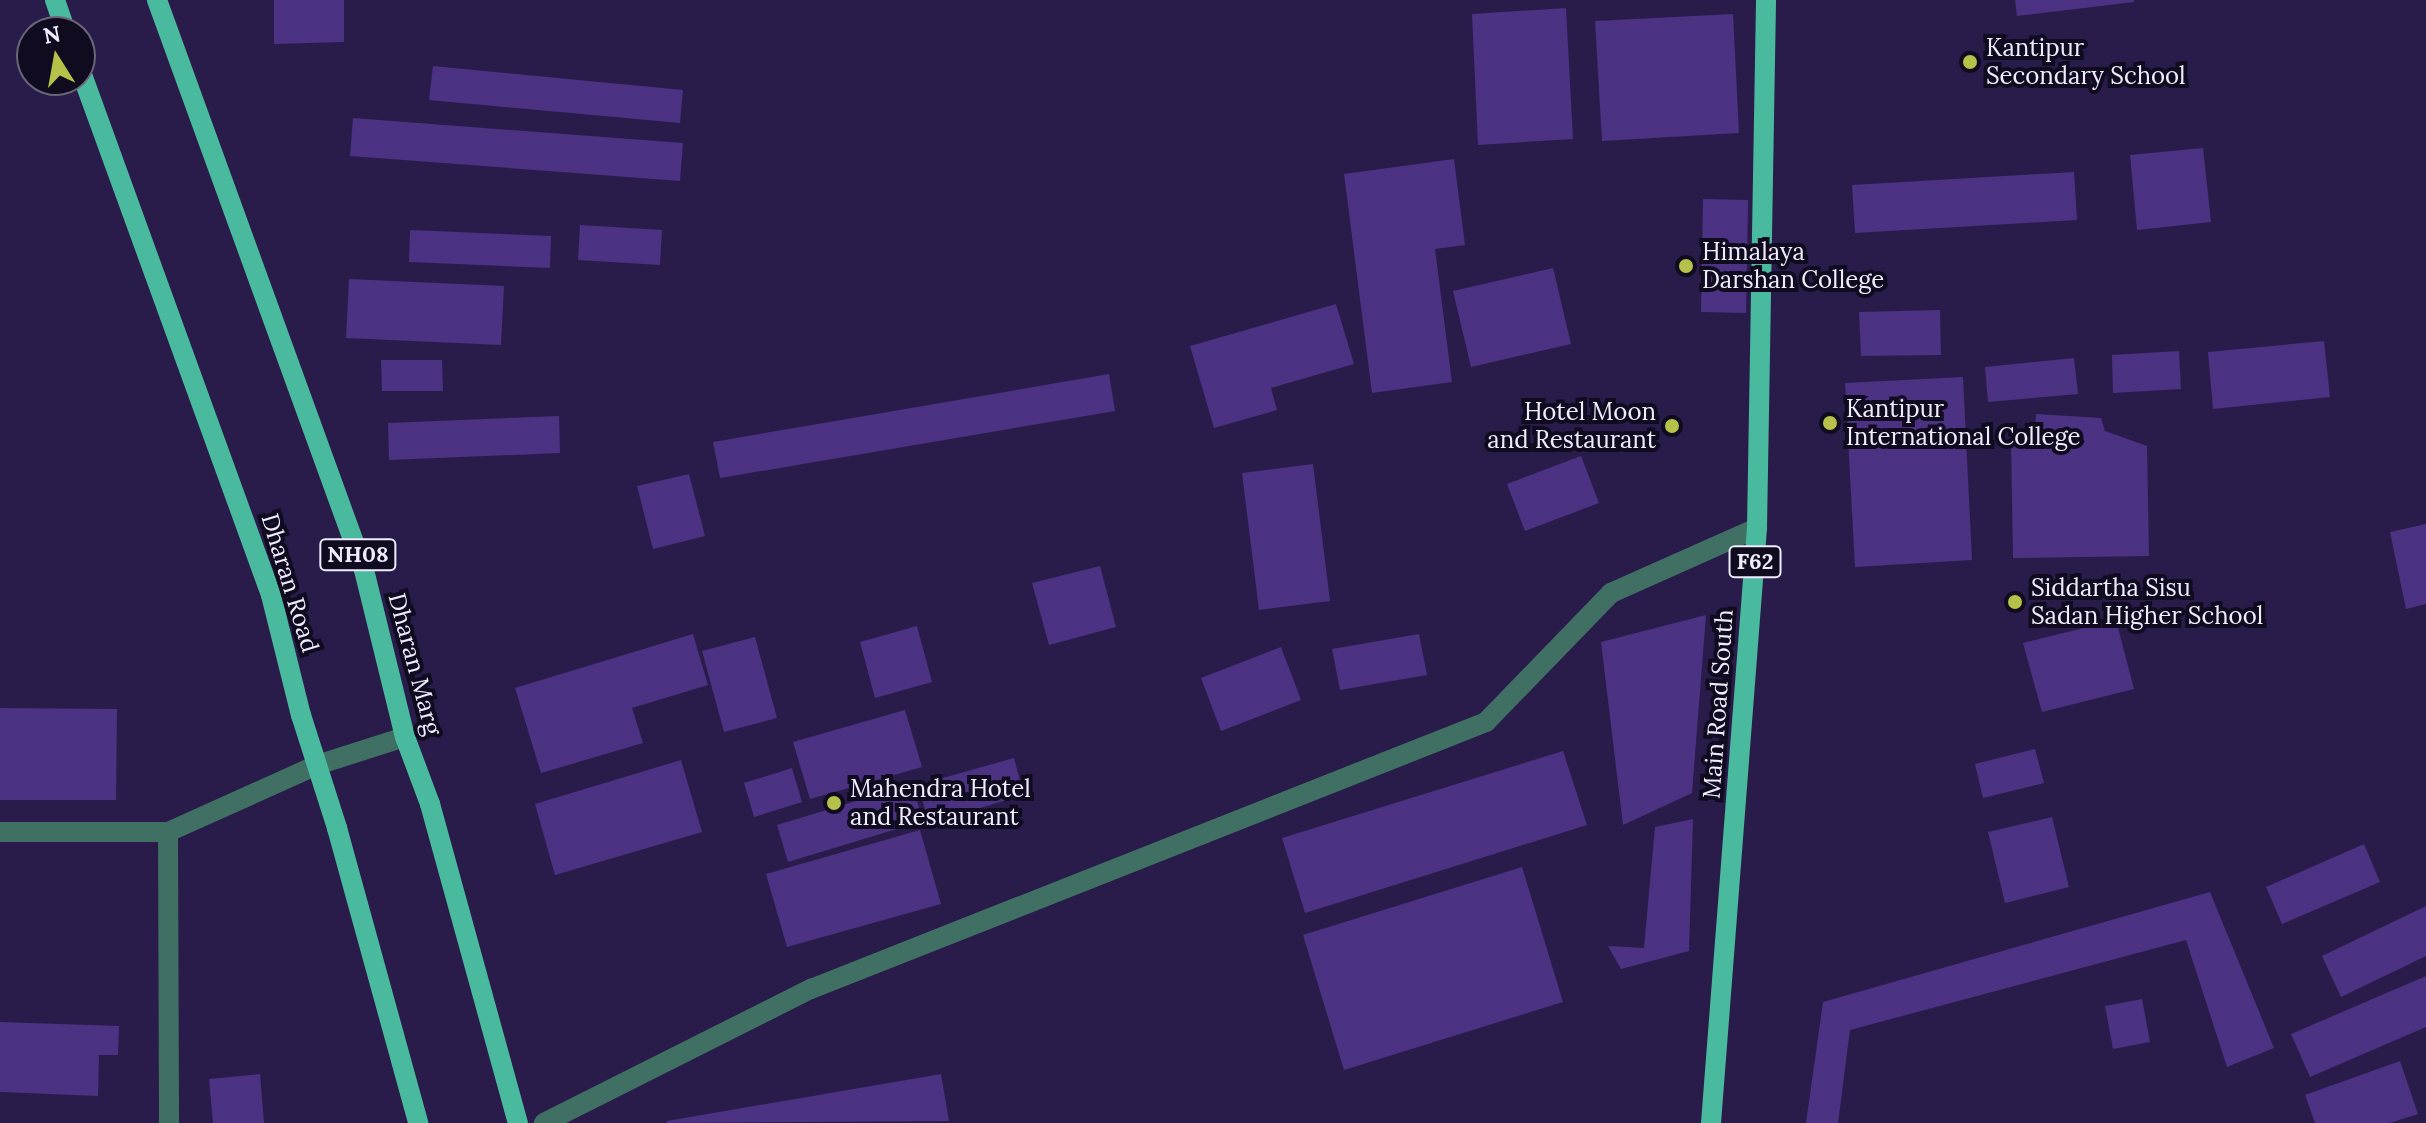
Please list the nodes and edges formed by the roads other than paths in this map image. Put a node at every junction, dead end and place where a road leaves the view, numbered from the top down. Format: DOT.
graph roads {
  1 [pos="157,0"];
  2 [pos="1766,0"];
  3 [pos="90,96"];
  4 [pos="1757,528"];
  5 [pos="405,737"];
  6 [pos="317,765"];
  7 [pos="0,832"];
  8 [pos="168,832"];
  9 [pos="169,1123"];
  10 [pos="418,1123"];
  11 [pos="518,1123"];
  12 [pos="544,1123"];
  13 [pos="1711,1123"];
  1 -- 5 [label="main road, Dharan Marg / NH08"];
  2 -- 4 [label="main road, Main Road South / F62"];
  3 -- 6 [label="main road, Dharan Road"];
  4 -- 12 [label="street"];
  4 -- 13 [label="main road, Main Road South / F62"];
  5 -- 6 [label="street"];
  5 -- 11 [label="main road, Dharan Marg / NH08"];
  6 -- 8 [label="street"];
  6 -- 10 [label="main road, Dharan Road"];
  7 -- 8 [label="street"];
  8 -- 9 [label="street"];
}
